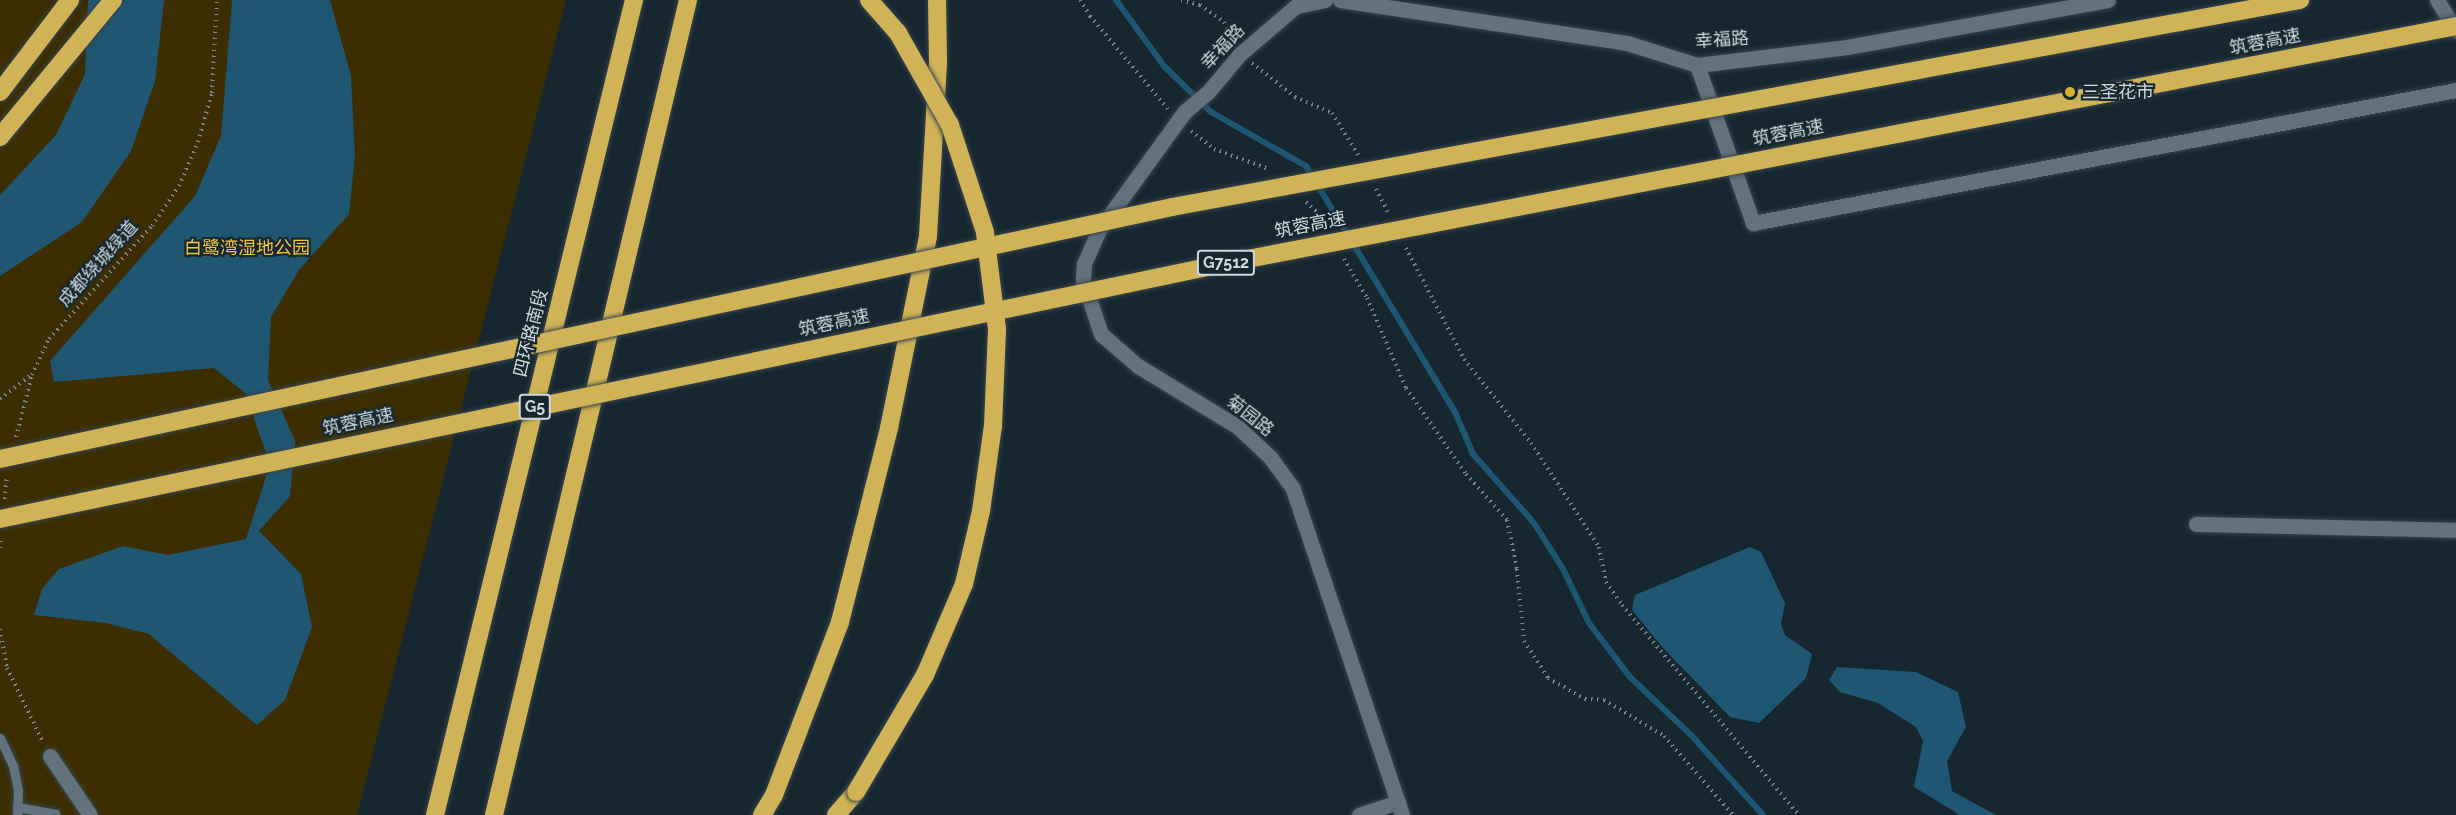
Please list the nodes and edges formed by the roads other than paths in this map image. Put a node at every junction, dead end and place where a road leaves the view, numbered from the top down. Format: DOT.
graph roads {
  1 [pos="70,0"];
  2 [pos="113,0"];
  3 [pos="634,0"];
  4 [pos="688,0"];
  5 [pos="868,0"];
  6 [pos="937,0"];
  7 [pos="1325,0"];
  8 [pos="1340,0"];
  9 [pos="2108,0"];
  10 [pos="2300,0"];
  11 [pos="2437,0"];
  12 [pos="2456,28"];
  13 [pos="1698,65"];
  14 [pos="2456,90"];
  15 [pos="0,93"];
  16 [pos="1182,116"];
  17 [pos="0,137"];
  18 [pos="4,466"];
  19 [pos="2,518"];
  20 [pos="2196,524"];
  21 [pos="2456,530"];
  22 [pos="0,738"];
  23 [pos="50,756"];
  24 [pos="1400,809"];
  25 [pos="17,811"];
  26 [pos="55,814"];
  27 [pos="90,815"];
  28 [pos="435,815"];
  29 [pos="494,815"];
  30 [pos="762,815"];
  31 [pos="836,815"];
  32 [pos="1359,815"];
  1 -- 15 [label="highway"];
  2 -- 17 [label="highway"];
  3 -- 28 [label="highway, 四环路南段 / G5"];
  4 -- 29 [label="highway"];
  5 -- 31 [label="highway, bridge"];
  6 -- 30 [label="highway"];
  7 -- 16 [label="street, 幸福路"];
  8 -- 13 [label="street, 幸福路"];
  9 -- 13 [label="street, 幸福路"];
  10 -- 18 [label="highway, 筑蓉高速, bridge"];
  11 -- 12 [label="street"];
  12 -- 19 [label="highway, 筑蓉高速 / G7512, bridge"];
  13 -- 14 [label="street"];
  16 -- 24 [label="street, 菊园路"];
  20 -- 21 [label="street"];
  22 -- 25 [label="lane"];
  23 -- 27 [label="street"];
  24 -- 32 [label="street"];
  25 -- 26 [label="lane"];
}
